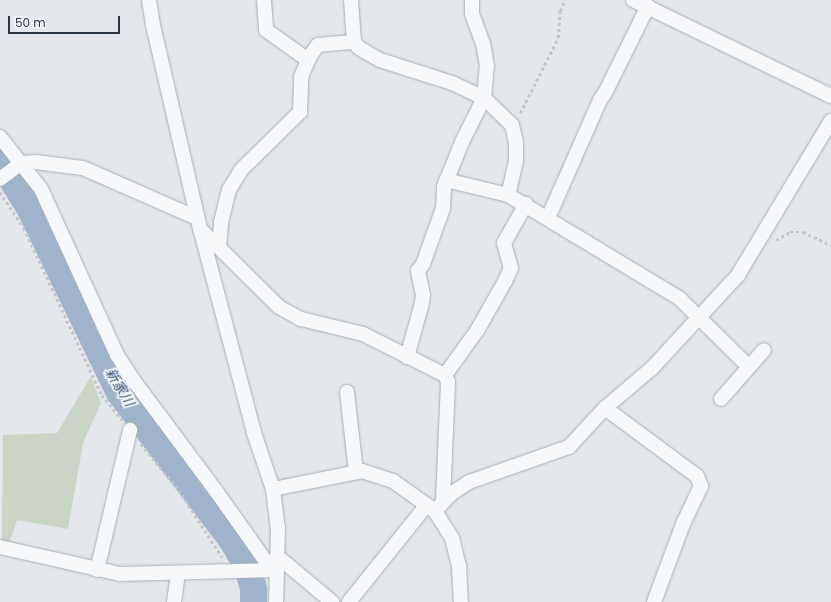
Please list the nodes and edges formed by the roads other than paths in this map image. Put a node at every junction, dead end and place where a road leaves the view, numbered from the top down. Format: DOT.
graph roads {
  1 [pos="149,0"];
  2 [pos="264,0"];
  3 [pos="351,0"];
  4 [pos="472,0"];
  5 [pos="633,0"];
  6 [pos="648,6"];
  7 [pos="354,42"];
  8 [pos="308,60"];
  9 [pos="831,96"];
  10 [pos="484,98"];
  11 [pos="831,121"];
  12 [pos="0,137"];
  13 [pos="21,163"];
  14 [pos="0,179"];
  15 [pos="446,180"];
  16 [pos="508,195"];
  17 [pos="526,204"];
  18 [pos="548,218"];
  19 [pos="198,223"];
  20 [pos="219,247"];
  21 [pos="700,317"];
  22 [pos="764,350"];
  23 [pos="407,357"];
  24 [pos="749,367"];
  25 [pos="445,375"];
  26 [pos="347,392"];
  27 [pos="721,399"];
  28 [pos="605,408"];
  29 [pos="130,430"];
  30 [pos="356,472"];
  31 [pos="273,489"];
  32 [pos="434,506"];
  33 [pos="0,547"];
  34 [pos="277,556"];
  35 [pos="96,570"];
  36 [pos="271,570"];
  37 [pos="178,573"];
  38 [pos="174,602"];
  39 [pos="276,602"];
  40 [pos="332,602"];
  41 [pos="349,602"];
  42 [pos="460,602"];
  43 [pos="654,602"];
  1 -- 19 [label="street"];
  2 -- 8 [label="street"];
  3 -- 7 [label="street"];
  4 -- 10 [label="street"];
  5 -- 6 [label="street"];
  6 -- 9 [label="street"];
  6 -- 18 [label="street"];
  7 -- 8 [label="street"];
  7 -- 10 [label="street"];
  8 -- 20 [label="street"];
  10 -- 15 [label="street"];
  10 -- 16 [label="street"];
  11 -- 21 [label="street"];
  12 -- 13 [label="street"];
  13 -- 14 [label="street"];
  13 -- 19 [label="street"];
  13 -- 36 [label="street"];
  15 -- 16 [label="street"];
  15 -- 23 [label="street"];
  16 -- 17 [label="street"];
  17 -- 18 [label="street"];
  17 -- 25 [label="street"];
  18 -- 21 [label="street"];
  19 -- 20 [label="street"];
  19 -- 31 [label="street"];
  20 -- 23 [label="street"];
  21 -- 24 [label="street"];
  21 -- 28 [label="street"];
  22 -- 24 [label="street"];
  23 -- 25 [label="street"];
  24 -- 27 [label="street"];
  25 -- 32 [label="street"];
  26 -- 30 [label="street"];
  28 -- 32 [label="street"];
  28 -- 43 [label="street"];
  29 -- 35 [label="street"];
  30 -- 31 [label="street"];
  30 -- 32 [label="street"];
  31 -- 34 [label="street"];
  32 -- 41 [label="street"];
  32 -- 42 [label="street"];
  33 -- 35 [label="street"];
  34 -- 36 [label="street"];
  34 -- 40 [label="street"];
  35 -- 37 [label="street"];
  36 -- 37 [label="street"];
  36 -- 39 [label="street"];
  37 -- 38 [label="street"];
}
